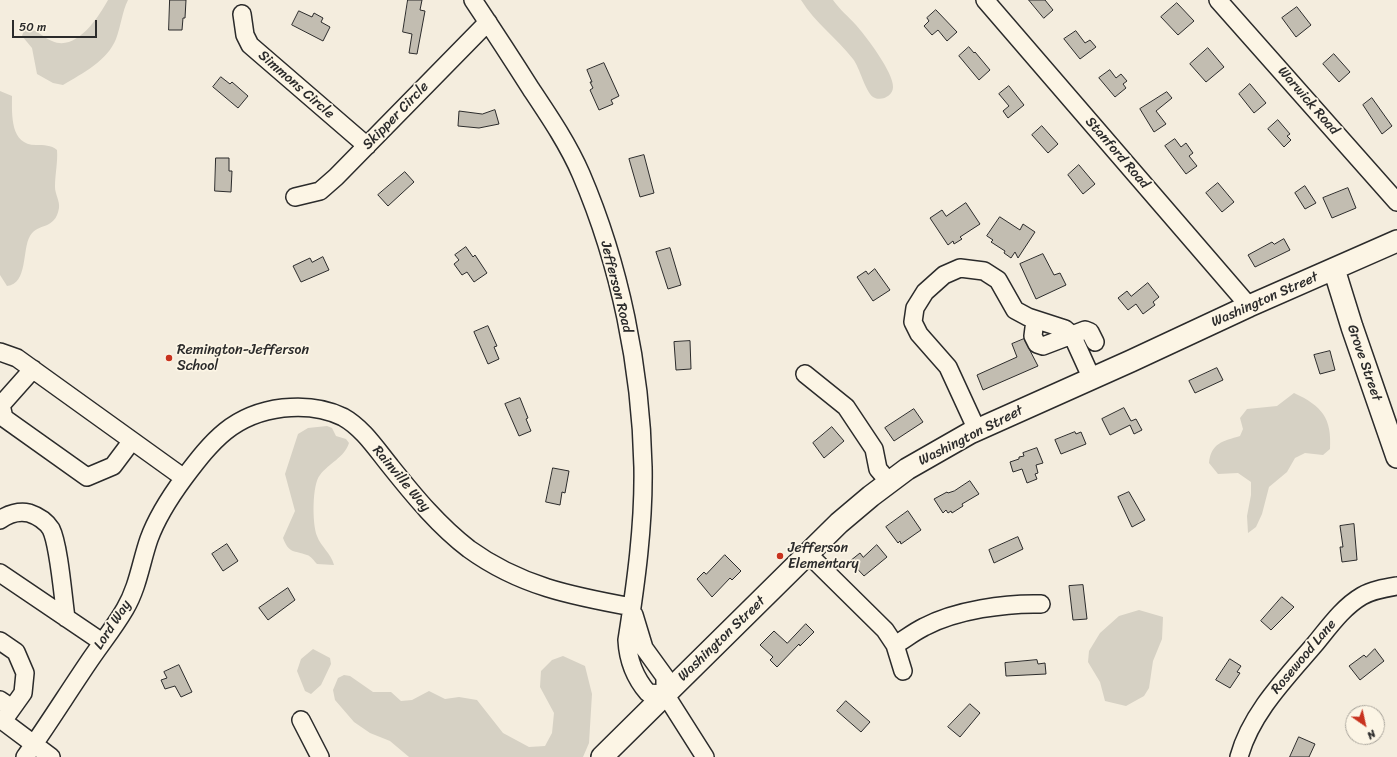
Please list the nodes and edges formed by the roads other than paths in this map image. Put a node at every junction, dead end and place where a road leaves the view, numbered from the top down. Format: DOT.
graph roads {
  1 [pos="473,0"];
  2 [pos="985,0"];
  3 [pos="1218,0"];
  4 [pos="242,14"];
  5 [pos="488,22"];
  6 [pos="367,146"];
  7 [pos="295,197"];
  8 [pos="1397,202"];
  9 [pos="1397,241"];
  10 [pos="1334,269"];
  11 [pos="1249,306"];
  12 [pos="1035,320"];
  13 [pos="1072,335"];
  14 [pos="1095,342"];
  15 [pos="0,352"];
  16 [pos="33,369"];
  17 [pos="805,374"];
  18 [pos="1092,379"];
  19 [pos="977,430"];
  20 [pos="131,442"];
  21 [pos="1397,457"];
  22 [pos="184,478"];
  23 [pos="889,482"];
  24 [pos="0,520"];
  25 [pos="808,554"];
  26 [pos="0,573"];
  27 [pos="1397,586"];
  28 [pos="1042,604"];
  29 [pos="632,607"];
  30 [pos="66,618"];
  31 [pos="0,640"];
  32 [pos="102,642"];
  33 [pos="895,646"];
  34 [pos="903,671"];
  35 [pos="665,694"];
  36 [pos="4,713"];
  37 [pos="301,720"];
  38 [pos="30,750"];
  39 [pos="51,757"];
  40 [pos="320,757"];
  41 [pos="602,757"];
  42 [pos="705,757"];
  43 [pos="1239,757"];
  1 -- 5 [label="street, Jefferson Road"];
  2 -- 11 [label="street, Stanford Road"];
  3 -- 8 [label="street, Warwick Road"];
  4 -- 6 [label="street, Simmons Circle"];
  5 -- 6 [label="street, Skipper Circle"];
  5 -- 29 [label="street, Jefferson Road"];
  6 -- 7 [label="street, Skipper Circle"];
  9 -- 10 [label="main road, Washington Street"];
  10 -- 11 [label="main road, Washington Street"];
  10 -- 21 [label="main road, Grove Street"];
  11 -- 18 [label="main road, Washington Street"];
  12 -- 13 [label="street"];
  12 -- 13 [label="street"];
  12 -- 19 [label="street"];
  13 -- 14 [label="street"];
  13 -- 18 [label="street"];
  15 -- 16 [label="street"];
  16 -- 20 [label="street"];
  16 -- 20 [label="street"];
  17 -- 23 [label="street"];
  18 -- 19 [label="main road, Washington Street"];
  19 -- 23 [label="main road, Washington Street"];
  20 -- 22 [label="street"];
  22 -- 29 [label="street, Rainville Way"];
  22 -- 32 [label="street, Lord Way"];
  23 -- 25 [label="main road, Washington Street"];
  24 -- 30 [label="street"];
  25 -- 33 [label="street"];
  25 -- 35 [label="main road, Washington Street"];
  26 -- 30 [label="street"];
  27 -- 43 [label="street, Rosewood Lane"];
  28 -- 33 [label="street"];
  29 -- 35 [label="street, Jefferson Road"];
  29 -- 35 [label="street, Jefferson Road"];
  30 -- 32 [label="street"];
  31 -- 36 [label="street"];
  32 -- 38 [label="street, Lord Way"];
  33 -- 34 [label="street"];
  35 -- 41 [label="main road, Washington Street"];
  35 -- 42 [label="street"];
  36 -- 38 [label="street"];
  37 -- 40 [label="street"];
  38 -- 39 [label="street"];
}
